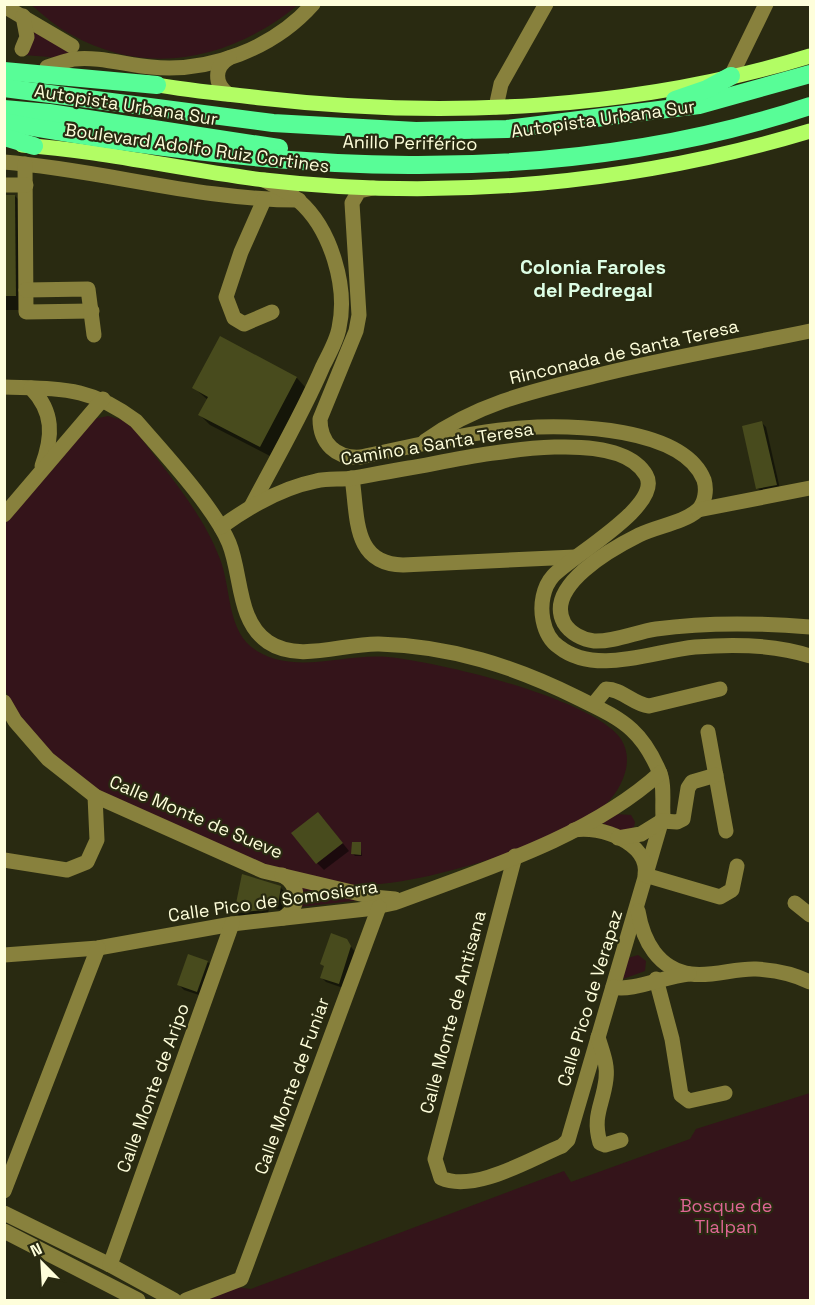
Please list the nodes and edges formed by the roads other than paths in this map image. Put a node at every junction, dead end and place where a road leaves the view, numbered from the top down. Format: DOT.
graph roads {
  1 [pos="313,4"];
  2 [pos="546,4"];
  3 [pos="766,4"];
  4 [pos="4,6"];
  5 [pos="23,16"];
  6 [pos="72,46"];
  7 [pos="22,49"];
  8 [pos="810,56"];
  9 [pos="231,57"];
  10 [pos="4,62"];
  11 [pos="47,67"];
  12 [pos="4,71"];
  13 [pos="810,74"];
  14 [pos="731,76"];
  15 [pos="157,85"];
  16 [pos="810,86"];
  17 [pos="4,88"];
  18 [pos="228,94"];
  19 [pos="810,97"];
  20 [pos="4,98"];
  21 [pos="810,106"];
  22 [pos="496,107"];
  23 [pos="4,109"];
  24 [pos="599,118"];
  25 [pos="810,119"];
  26 [pos="4,122"];
  27 [pos="810,131"];
  28 [pos="6,143"];
  29 [pos="34,146"];
  30 [pos="657,146"];
  31 [pos="4,162"];
  32 [pos="25,164"];
  33 [pos="264,180"];
  34 [pos="4,185"];
  35 [pos="26,185"];
  36 [pos="373,188"];
  37 [pos="264,200"];
  38 [pos="299,200"];
  39 [pos="26,290"];
  40 [pos="92,311"];
  41 [pos="272,312"];
  42 [pos="810,331"];
  43 [pos="94,335"];
  44 [pos="316,382"];
  45 [pos="4,387"];
  46 [pos="31,388"];
  47 [pos="332,393"];
  48 [pos="103,399"];
  49 [pos="421,445"];
  50 [pos="40,471"];
  51 [pos="352,478"];
  52 [pos="810,488"];
  53 [pos="252,504"];
  54 [pos="7,510"];
  55 [pos="698,510"];
  56 [pos="220,527"];
  57 [pos="574,557"];
  58 [pos="810,627"];
  59 [pos="810,656"];
  60 [pos="720,689"];
  61 [pos="4,702"];
  62 [pos="593,705"];
  63 [pos="708,732"];
  64 [pos="660,773"];
  65 [pos="716,775"];
  66 [pos="95,796"];
  67 [pos="662,821"];
  68 [pos="570,831"];
  69 [pos="726,831"];
  70 [pos="618,838"];
  71 [pos="515,856"];
  72 [pos="4,860"];
  73 [pos="738,866"];
  74 [pos="282,875"];
  75 [pos="645,875"];
  76 [pos="410,897"];
  77 [pos="795,903"];
  78 [pos="378,907"];
  79 [pos="638,907"];
  80 [pos="810,915"];
  81 [pos="283,918"];
  82 [pos="232,924"];
  83 [pos="98,948"];
  84 [pos="4,955"];
  85 [pos="692,974"];
  86 [pos="656,979"];
  87 [pos="810,982"];
  88 [pos="613,987"];
  89 [pos="598,1037"];
  90 [pos="725,1093"];
  91 [pos="621,1140"];
  92 [pos="441,1178"];
  93 [pos="4,1191"];
  94 [pos="4,1213"];
  95 [pos="4,1231"];
  96 [pos="110,1265"];
  97 [pos="138,1300"];
  98 [pos="174,1300"];
  99 [pos="186,1300"];
  1 -- 9 [label="street"];
  2 -- 22 [label="street"];
  3 -- 14 [label="street"];
  4 -- 5 [label="street"];
  5 -- 6 [label="street"];
  5 -- 7 [label="street"];
  8 -- 14 [label="main road"];
  9 -- 11 [label="street"];
  9 -- 18 [label="street"];
  10 -- 11 [label="main road"];
  11 -- 15 [label="main road"];
  12 -- 15 [label="highway"];
  13 -- 24 [label="highway, Anillo Periférico"];
  14 -- 22 [label="main road"];
  14 -- 24 [label="highway"];
  15 -- 18 [label="main road"];
  16 -- 20 [label="highway, Autopista Urbana Sur"];
  17 -- 24 [label="highway, Anillo Periférico"];
  18 -- 22 [label="main road"];
  19 -- 23 [label="highway, Autopista Urbana Sur"];
  21 -- 30 [label="highway, Anillo Periférico"];
  25 -- 30 [label="highway"];
  26 -- 30 [label="highway, Anillo Periférico"];
  27 -- 36 [label="main road, Boulevard Adolfo Ruiz Cortines"];
  28 -- 29 [label="highway"];
  29 -- 33 [label="main road, Boulevard Adolfo Ruiz Cortines"];
  31 -- 32 [label="street"];
  32 -- 35 [label="street"];
  32 -- 37 [label="street"];
  33 -- 36 [label="main road, Boulevard Adolfo Ruiz Cortines"];
  33 -- 38 [label="street, Camino a Santa Teresa"];
  34 -- 35 [label="street"];
  35 -- 39 [label="street"];
  36 -- 47 [label="street, Camino a Santa Teresa"];
  37 -- 38 [label="street"];
  37 -- 41 [label="street"];
  38 -- 44 [label="street, Camino a Santa Teresa"];
  39 -- 40 [label="street"];
  39 -- 40 [label="street"];
  40 -- 43 [label="street"];
  42 -- 49 [label="street, Rinconada de Santa Teresa"];
  44 -- 47 [label="street"];
  44 -- 53 [label="street, Camino a Santa Teresa"];
  45 -- 46 [label="street"];
  46 -- 48 [label="street"];
  46 -- 50 [label="street"];
  47 -- 49 [label="street, Camino a Santa Teresa"];
  48 -- 50 [label="street"];
  48 -- 56 [label="street"];
  49 -- 55 [label="street, Camino a Santa Teresa"];
  50 -- 54 [label="street"];
  51 -- 53 [label="street, Camino a Santa Teresa"];
  51 -- 57 [label="street"];
  51 -- 57 [label="street, Camino a Santa Teresa"];
  52 -- 55 [label="street"];
  53 -- 56 [label="street, Camino a Santa Teresa"];
  55 -- 58 [label="street"];
  56 -- 62 [label="street"];
  57 -- 59 [label="street, Camino a Santa Teresa"];
  60 -- 62 [label="street"];
  61 -- 66 [label="street, Calle Monte de Sueve"];
  62 -- 64 [label="street"];
  63 -- 65 [label="street"];
  64 -- 67 [label="street"];
  64 -- 68 [label="street, Calle Pico de Somosierra"];
  65 -- 67 [label="street"];
  65 -- 69 [label="street"];
  66 -- 72 [label="street"];
  66 -- 74 [label="street, Calle Monte de Sueve"];
  67 -- 70 [label="street"];
  67 -- 75 [label="street"];
  68 -- 70 [label="street"];
  68 -- 71 [label="street, Calle Pico de Somosierra"];
  70 -- 75 [label="street"];
  71 -- 76 [label="street, Calle Pico de Somosierra"];
  71 -- 92 [label="street, Calle Monte de Antisana"];
  73 -- 75 [label="street"];
  74 -- 76 [label="street, Calle Monte de Sueve"];
  74 -- 81 [label="street"];
  75 -- 79 [label="street"];
  76 -- 78 [label="street, Calle Pico de Somosierra"];
  77 -- 80 [label="street"];
  78 -- 81 [label="street, Calle Pico de Somosierra"];
  78 -- 99 [label="street, Calle Monte de Funiar"];
  79 -- 85 [label="street, Calle Pico de Verapaz"];
  79 -- 88 [label="street, Calle Pico de Verapaz"];
  81 -- 82 [label="street, Calle Pico de Somosierra"];
  82 -- 83 [label="street, Calle Pico de Somosierra"];
  82 -- 96 [label="street, Calle Monte de Aripo"];
  83 -- 84 [label="street, Calle Pico de Somosierra"];
  83 -- 93 [label="street"];
  85 -- 86 [label="street"];
  85 -- 87 [label="street, Calle Pico de Verapaz"];
  86 -- 88 [label="street"];
  86 -- 90 [label="street"];
  88 -- 89 [label="street, Calle Pico de Verapaz"];
  89 -- 91 [label="street"];
  89 -- 92 [label="street, Calle Pico de Verapaz"];
  94 -- 96 [label="street"];
  95 -- 97 [label="street"];
  96 -- 98 [label="street"];
}
